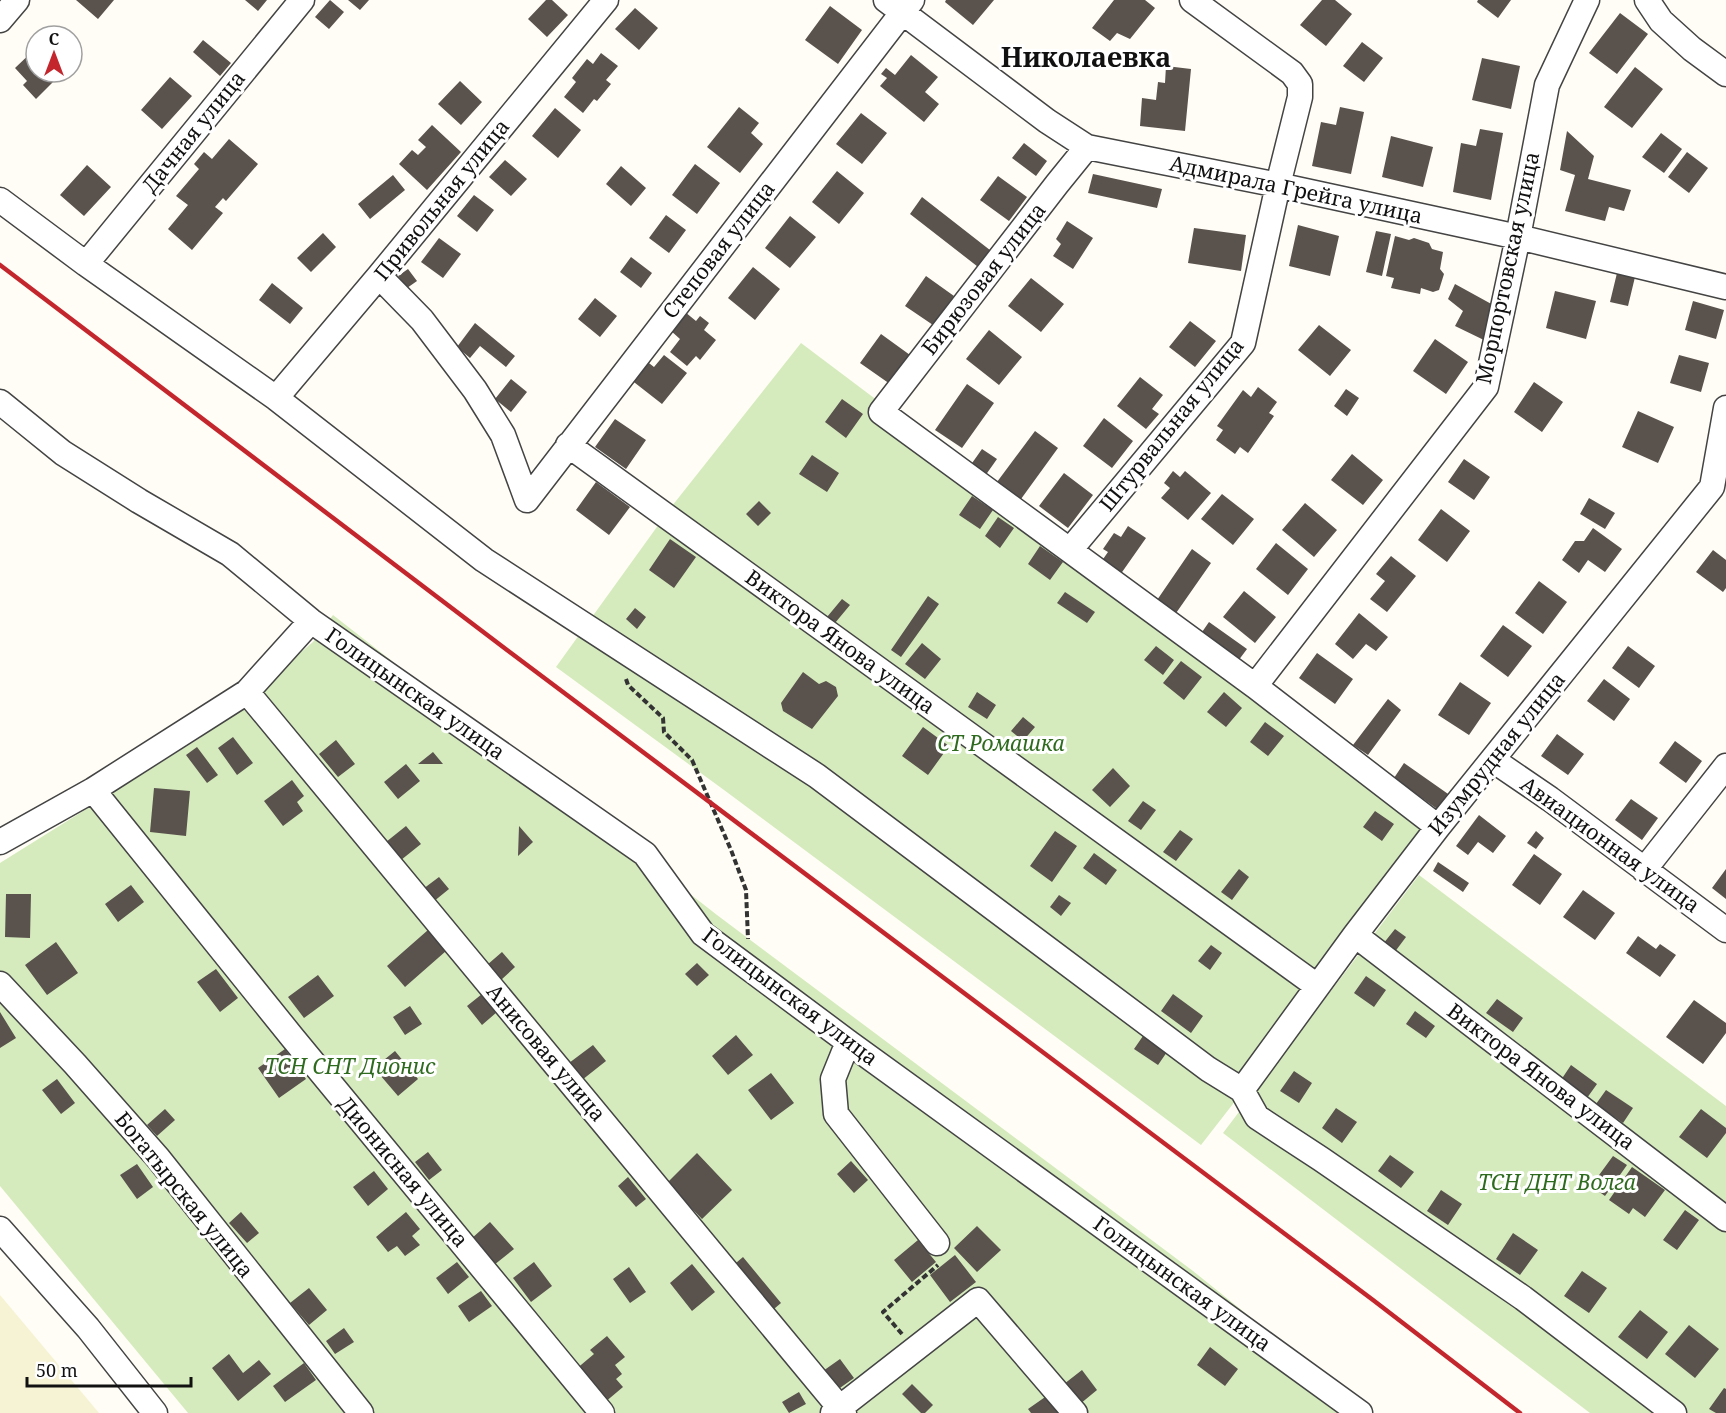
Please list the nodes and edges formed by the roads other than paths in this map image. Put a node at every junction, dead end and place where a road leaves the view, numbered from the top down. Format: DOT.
graph roads {
  1 [pos="17,0"];
  2 [pos="302,0"];
  3 [pos="606,0"];
  4 [pos="1192,0"];
  5 [pos="1587,0"];
  6 [pos="1647,0"];
  7 [pos="901,4"];
  8 [pos="0,20"];
  9 [pos="1726,74"];
  10 [pos="1088,147"];
  11 [pos="1278,185"];
  12 [pos="0,200"];
  13 [pos="1518,237"];
  14 [pos="86,264"];
  15 [pos="379,276"];
  16 [pos="1726,287"];
  17 [pos="276,398"];
  18 [pos="0,402"];
  19 [pos="1726,408"];
  20 [pos="567,445"];
  21 [pos="1070,550"];
  22 [pos="311,621"];
  23 [pos="1255,686"];
  24 [pos="247,692"];
  25 [pos="1493,760"];
  26 [pos="1726,766"];
  27 [pos="93,790"];
  28 [pos="1438,827"];
  29 [pos="0,842"];
  30 [pos="1644,870"];
  31 [pos="1726,930"];
  32 [pos="1355,935"];
  33 [pos="0,984"];
  34 [pos="1317,986"];
  35 [pos="848,1042"];
  36 [pos="1242,1090"];
  37 [pos="1726,1219"];
  38 [pos="0,1229"];
  39 [pos="937,1243"];
  40 [pos="839,1411"];
  41 [pos="155,1413"];
  42 [pos="361,1413"];
  43 [pos="602,1413"];
  44 [pos="1075,1413"];
  45 [pos="1360,1413"];
  46 [pos="1674,1413"];
  1 -- 8 [label="street"];
  2 -- 14 [label="street, Дачная улица"];
  3 -- 15 [label="street, Привольная улица"];
  4 -- 11 [label="street, Штурвальная улица"];
  5 -- 13 [label="street, Морпортовская улица"];
  6 -- 9 [label="street"];
  7 -- 10 [label="street, Адмирала Грейга улица"];
  7 -- 20 [label="street, Степовая улица"];
  10 -- 11 [label="street, Адмирала Грейга улица"];
  10 -- 21 [label="street, Бирюзовая улица"];
  11 -- 13 [label="street, Адмирала Грейга улица"];
  11 -- 21 [label="street, Штурвальная улица"];
  12 -- 14 [label="street"];
  13 -- 16 [label="street, Адмирала Грейга улица"];
  13 -- 23 [label="street, Морпортовская улица"];
  14 -- 17 [label="street"];
  15 -- 17 [label="street, Привольная улица"];
  15 -- 20 [label="street, Степовая улица"];
  17 -- 36 [label="street"];
  18 -- 22 [label="street, Голицынская улица"];
  19 -- 25 [label="street, Изумрудная улица"];
  20 -- 34 [label="street, Виктора Янова улица"];
  21 -- 23 [label="street"];
  22 -- 24 [label="street"];
  22 -- 35 [label="street, Голицынская улица"];
  23 -- 28 [label="street"];
  24 -- 27 [label="street"];
  24 -- 40 [label="street, Анисовая улица"];
  25 -- 28 [label="street, Изумрудная улица"];
  25 -- 30 [label="street, Авиационная улица"];
  26 -- 30 [label="street"];
  27 -- 29 [label="street"];
  27 -- 43 [label="street, Дионисная улица"];
  28 -- 32 [label="street, Изумрудная улица"];
  30 -- 31 [label="street, Авиационная улица"];
  32 -- 34 [label="street, Изумрудная улица"];
  32 -- 37 [label="street, Виктора Янова улица"];
  33 -- 42 [label="street, Богатырская улица"];
  34 -- 36 [label="street, Изумрудная улица"];
  35 -- 39 [label="street"];
  35 -- 45 [label="street, Голицынская улица"];
  36 -- 46 [label="street"];
  38 -- 41 [label="street"];
  40 -- 44 [label="street"];
}
